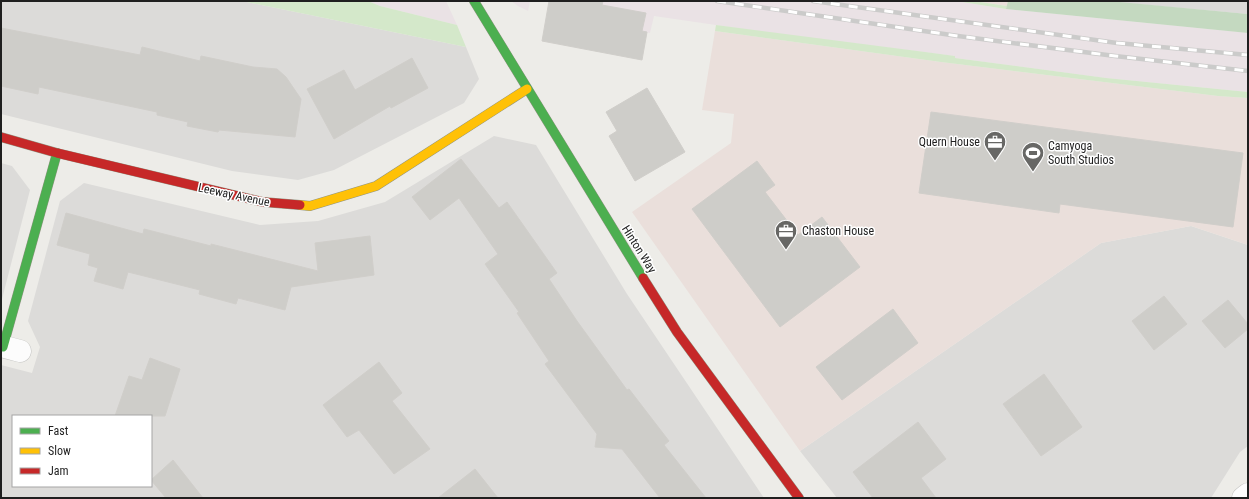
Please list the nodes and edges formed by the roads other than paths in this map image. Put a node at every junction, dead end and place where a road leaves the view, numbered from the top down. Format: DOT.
graph roads {
  1 [pos="474,1"];
  2 [pos="527,89"];
  3 [pos="1,137"];
  4 [pos="57,153"];
  5 [pos="8,348"];
  6 [pos="1248,494"];
  7 [pos="799,498"];
  8 [pos="1243,498"];
  1 -- 2 [label="street, Hinton Way"];
  2 -- 4 [label="street, Leeway Avenue"];
  2 -- 7 [label="street, Hinton Way"];
  3 -- 4 [label="street, Leeway Avenue"];
  4 -- 5 [label="street"];
  6 -- 8 [label="street"];
}
